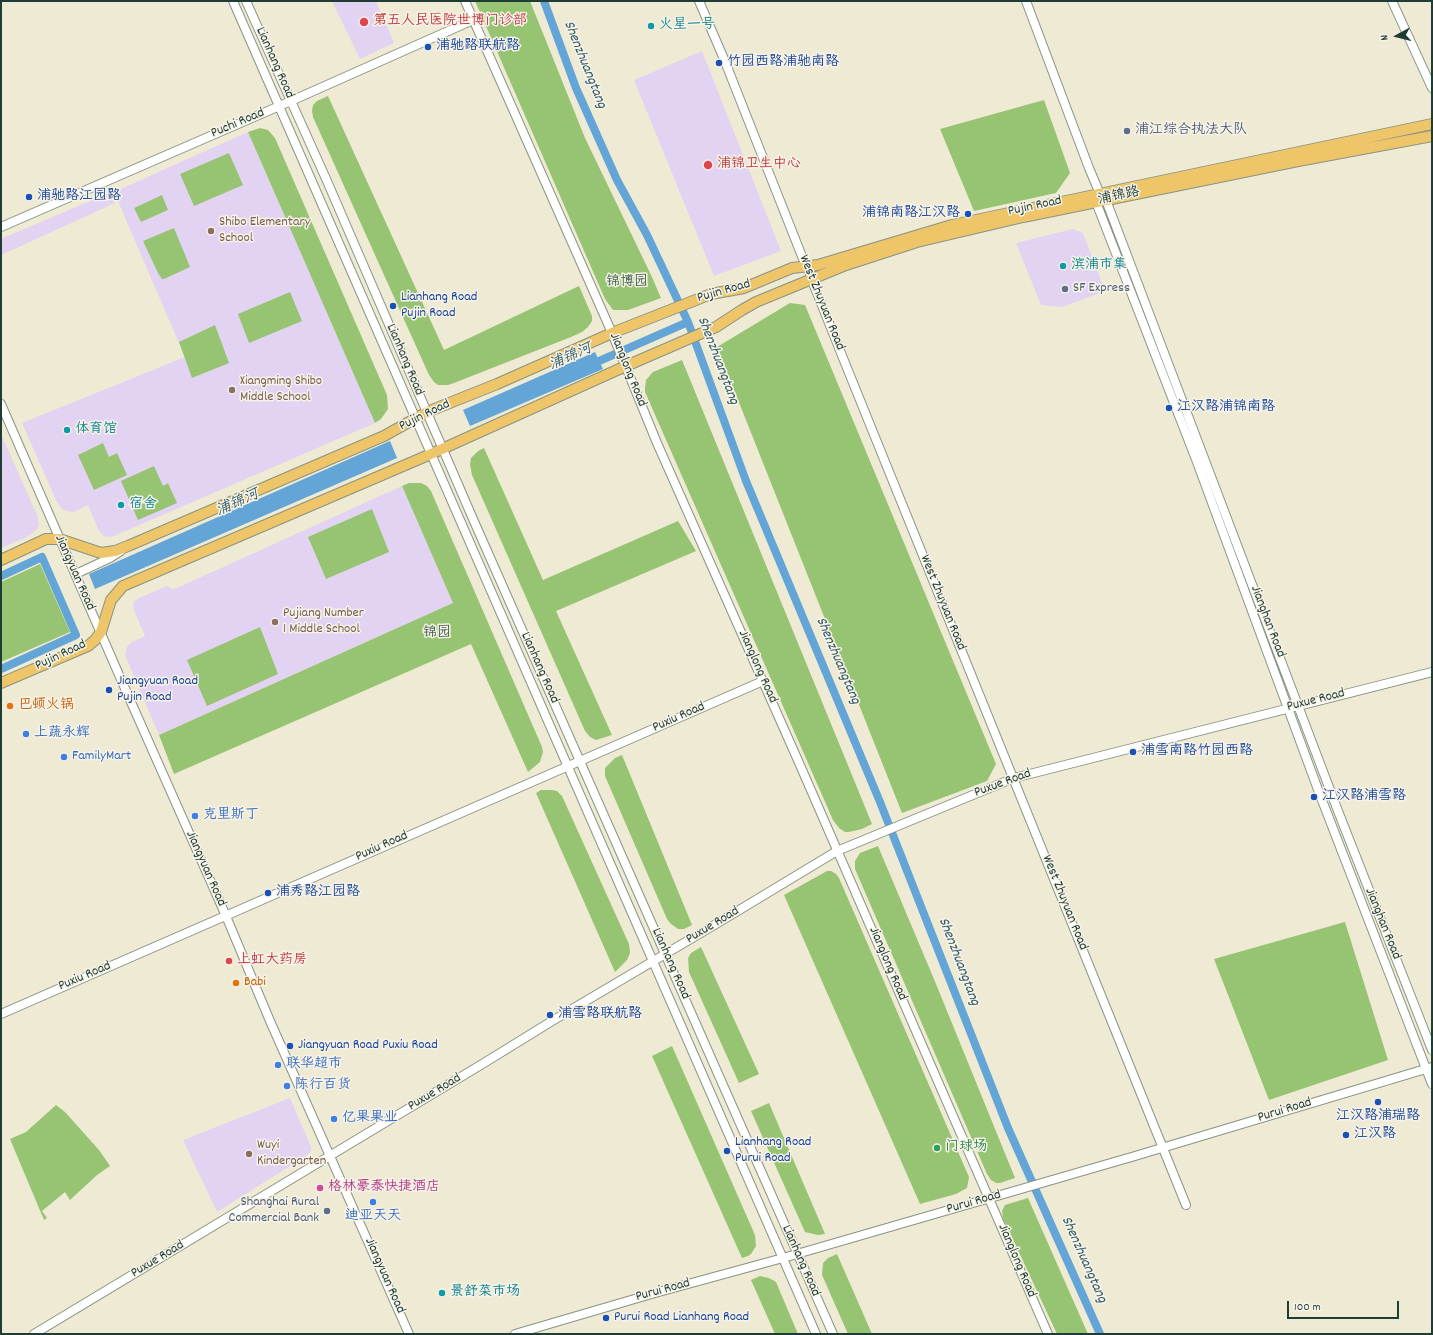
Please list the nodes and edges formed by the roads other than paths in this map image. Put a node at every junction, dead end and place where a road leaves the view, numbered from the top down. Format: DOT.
graph roads {
  1 [pos="233,1"];
  2 [pos="246,1"];
  3 [pos="465,1"];
  4 [pos="699,1"];
  5 [pos="1026,1"];
  6 [pos="1392,1"];
  7 [pos="473,20"];
  8 [pos="1432,88"];
  9 [pos="291,101"];
  10 [pos="279,106"];
  11 [pos="1432,124"];
  12 [pos="1432,136"];
  13 [pos="1101,199"];
  14 [pos="1,227"];
  15 [pos="808,266"];
  16 [pos="812,278"];
  17 [pos="793,287"];
  18 [pos="612,333"];
  19 [pos="626,366"];
  20 [pos="1,404"];
  21 [pos="429,417"];
  22 [pos="417,422"];
  23 [pos="441,445"];
  24 [pos="430,451"];
  25 [pos="60,539"];
  26 [pos="128,546"];
  27 [pos="1,560"];
  28 [pos="77,578"];
  29 [pos="101,632"];
  30 [pos="1432,672"];
  31 [pos="763,681"];
  32 [pos="1,683"];
  33 [pos="1298,706"];
  34 [pos="1287,709"];
  35 [pos="580,761"];
  36 [pos="568,766"];
  37 [pos="1014,778"];
  38 [pos="837,851"];
  39 [pos="226,916"];
  40 [pos="666,954"];
  41 [pos="653,962"];
  42 [pos="1,1014"];
  43 [pos="1432,1050"];
  44 [pos="1429,1068"];
  45 [pos="1432,1084"];
  46 [pos="1163,1148"];
  47 [pos="330,1156"];
  48 [pos="989,1198"];
  49 [pos="1186,1205"];
  50 [pos="797,1254"];
  51 [pos="783,1258"];
  52 [pos="34,1334"];
  53 [pos="409,1334"];
  54 [pos="515,1334"];
  55 [pos="816,1334"];
  56 [pos="833,1334"];
  57 [pos="1048,1334"];
  1 -- 10 [label="street, Lianhang Road"];
  2 -- 9 [label="street, Lianhang Road"];
  3 -- 7 [label="street, Jianglong Road"];
  4 -- 15 [label="street, West Zhuyuan Road"];
  5 -- 13 [label="street"];
  6 -- 8 [label="street"];
  7 -- 9 [label="street, Puchi Road"];
  7 -- 18 [label="street, Jianglong Road"];
  9 -- 10 [label="street, Puchi Road"];
  9 -- 21 [label="street, Lianhang Road"];
  10 -- 14 [label="street, Puchi Road"];
  10 -- 22 [label="street, Lianhang Road"];
  11 -- 13 [label="main road, Pujin Road"];
  12 -- 13 [label="main road, 浦锦路"];
  13 -- 15 [label="main road, Pujin Road"];
  13 -- 16 [label="main road, 浦锦路"];
  13 -- 33 [label="street, Jianghan Road"];
  13 -- 34 [label="street"];
  15 -- 16 [label="street, West Zhuyuan Road"];
  15 -- 18 [label="main road, Pujin Road"];
  16 -- 17 [label="main road, 浦锦路"];
  16 -- 37 [label="street, West Zhuyuan Road"];
  17 -- 19 [label="main road, Pujin Road"];
  18 -- 19 [label="street, Jianglong Road"];
  18 -- 21 [label="main road, Pujin Road"];
  19 -- 23 [label="main road, Pujin Road"];
  19 -- 31 [label="street, Jianglong Road"];
  20 -- 25 [label="street, Jiangyuan Road"];
  21 -- 22 [label="main road, Pujin Road"];
  21 -- 23 [label="street, Lianhang Road"];
  22 -- 24 [label="street, Lianhang Road"];
  22 -- 26 [label="main road, Pujin Road"];
  23 -- 24 [label="main road, Pujin Road"];
  23 -- 35 [label="street, Lianhang Road"];
  24 -- 29 [label="main road, Pujin Road"];
  24 -- 36 [label="street, Lianhang Road"];
  25 -- 26 [label="main road, Pujin Road"];
  25 -- 27 [label="main road, Pujin Road"];
  25 -- 28 [label="street, Jiangyuan Road"];
  26 -- 28 [label="street, Pujin Road"];
  28 -- 29 [label="street, Jiangyuan Road"];
  29 -- 32 [label="main road, Pujin Road"];
  29 -- 39 [label="street, Jiangyuan Road"];
  30 -- 33 [label="street, Puxue Road"];
  31 -- 35 [label="street, Puxiu Road"];
  31 -- 38 [label="street, Jianglong Road"];
  33 -- 34 [label="street, Puxue Road"];
  33 -- 43 [label="street, Jianghan Road"];
  34 -- 37 [label="street, Puxue Road"];
  34 -- 44 [label="street"];
  35 -- 36 [label="street, Puxiu Road"];
  35 -- 40 [label="street, Lianhang Road"];
  36 -- 39 [label="street, Puxiu Road"];
  36 -- 41 [label="street, Lianhang Road"];
  37 -- 38 [label="street, Puxue Road"];
  37 -- 46 [label="street, West Zhuyuan Road"];
  38 -- 40 [label="street, Puxue Road"];
  38 -- 48 [label="street, Jianglong Road"];
  39 -- 42 [label="street, Puxiu Road"];
  39 -- 47 [label="street, Jiangyuan Road"];
  40 -- 41 [label="street, Puxue Road"];
  40 -- 50 [label="street, Lianhang Road"];
  41 -- 47 [label="street, Puxue Road"];
  41 -- 51 [label="street, Lianhang Road"];
  44 -- 45 [label="street"];
  44 -- 46 [label="street, Purui Road"];
  46 -- 48 [label="street, Purui Road"];
  46 -- 49 [label="street, West Zhuyuan Road"];
  47 -- 52 [label="street, Puxue Road"];
  47 -- 53 [label="street, Jiangyuan Road"];
  48 -- 50 [label="street, Purui Road"];
  48 -- 57 [label="street, Jianglong Road"];
  50 -- 51 [label="street, Purui Road"];
  50 -- 56 [label="street, Lianhang Road"];
  51 -- 54 [label="street, Purui Road"];
  51 -- 55 [label="street, Lianhang Road"];
}
